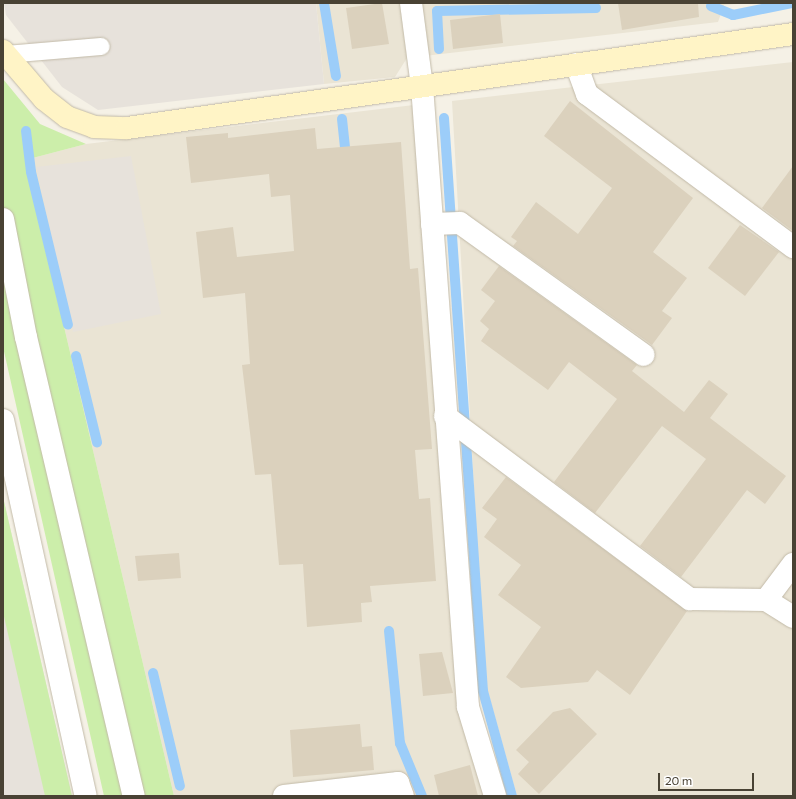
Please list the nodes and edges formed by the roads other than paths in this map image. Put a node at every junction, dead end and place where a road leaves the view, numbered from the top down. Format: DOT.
graph roads {
  1 [pos="411,3"];
  2 [pos="793,34"];
  3 [pos="101,46"];
  4 [pos="4,54"];
  5 [pos="576,64"];
  6 [pos="422,86"];
  7 [pos="3,218"];
  8 [pos="432,224"];
  9 [pos="793,247"];
  10 [pos="644,355"];
  11 [pos="445,416"];
  12 [pos="3,420"];
  13 [pos="793,564"];
  14 [pos="766,600"];
  15 [pos="793,617"];
  16 [pos="86,796"];
  17 [pos="134,796"];
  18 [pos="284,796"];
  19 [pos="403,796"];
  20 [pos="495,796"];
  1 -- 6 [label="street"];
  2 -- 5 [label="street"];
  3 -- 4 [label="lane"];
  4 -- 6 [label="street"];
  5 -- 6 [label="street"];
  5 -- 9 [label="street"];
  6 -- 8 [label="street"];
  7 -- 17 [label="street"];
  8 -- 10 [label="street"];
  8 -- 11 [label="street"];
  11 -- 14 [label="street"];
  11 -- 20 [label="street"];
  12 -- 16 [label="street"];
  13 -- 14 [label="street"];
  14 -- 15 [label="street"];
  18 -- 19 [label="street"];
}
